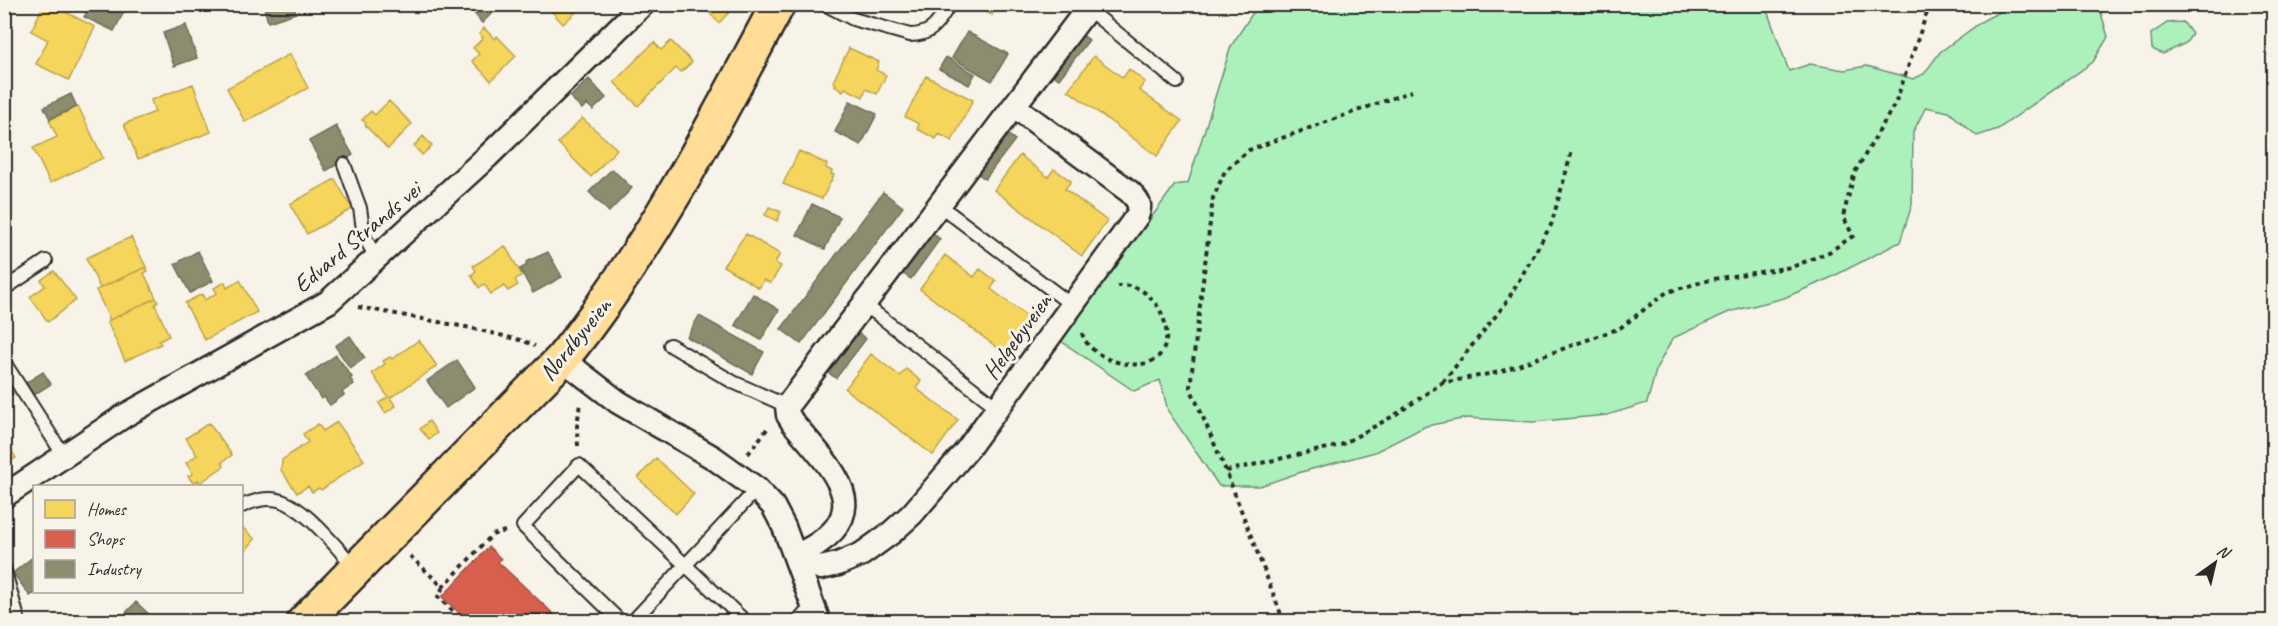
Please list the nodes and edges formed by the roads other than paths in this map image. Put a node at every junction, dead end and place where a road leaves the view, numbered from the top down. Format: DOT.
graph roads {
  1 [pos="643,4"];
  2 [pos="778,4"];
  3 [pos="824,4"];
  4 [pos="1089,7"];
  5 [pos="946,10"];
  6 [pos="1177,82"];
  7 [pos="1014,106"];
  8 [pos="344,164"];
  9 [pos="939,205"];
  10 [pos="377,259"];
  11 [pos="46,261"];
  12 [pos="4,289"];
  13 [pos="1078,299"];
  14 [pos="864,304"];
  15 [pos="670,345"];
  16 [pos="4,362"];
  17 [pos="569,365"];
  18 [pos="787,406"];
  19 [pos="998,408"];
  20 [pos="64,456"];
  21 [pos="757,489"];
  22 [pos="4,496"];
  23 [pos="243,506"];
  24 [pos="795,556"];
  25 [pos="685,565"];
  26 [pos="4,568"];
  27 [pos="357,569"];
  28 [pos="816,613"];
  29 [pos="19,621"];
  30 [pos="304,621"];
  31 [pos="621,621"];
  32 [pos="632,621"];
  33 [pos="746,621"];
  34 [pos="797,621"];
  1 -- 10 [label="street, Edvard Strands vei"];
  2 -- 17 [label="main road, Nordbyveien"];
  3 -- 5 [label="lane"];
  4 -- 6 [label="lane"];
  4 -- 7 [label="street"];
  7 -- 9 [label="street"];
  7 -- 13 [label="street, Helgebyveien"];
  8 -- 10 [label="lane"];
  9 -- 13 [label="lane"];
  9 -- 14 [label="street"];
  10 -- 20 [label="street, Edvard Strands vei"];
  11 -- 12 [label="lane"];
  13 -- 19 [label="street, Helgebyveien"];
  14 -- 18 [label="street"];
  14 -- 19 [label="lane"];
  15 -- 18 [label="lane"];
  16 -- 20 [label="lane"];
  17 -- 21 [label="street"];
  17 -- 27 [label="main road, Nordbyveien"];
  18 -- 24 [label="street"];
  19 -- 24 [label="street, Helgebyveien"];
  20 -- 22 [label="street, Edvard Strands vei"];
  21 -- 24 [label="street"];
  21 -- 25 [label="lane"];
  23 -- 27 [label="lane"];
  24 -- 28 [label="street"];
  25 -- 31 [label="lane"];
  25 -- 32 [label="lane"];
  25 -- 33 [label="lane"];
  26 -- 29 [label="lane"];
  27 -- 30 [label="main road, Nordbyveien"];
  28 -- 34 [label="lane"];
}
